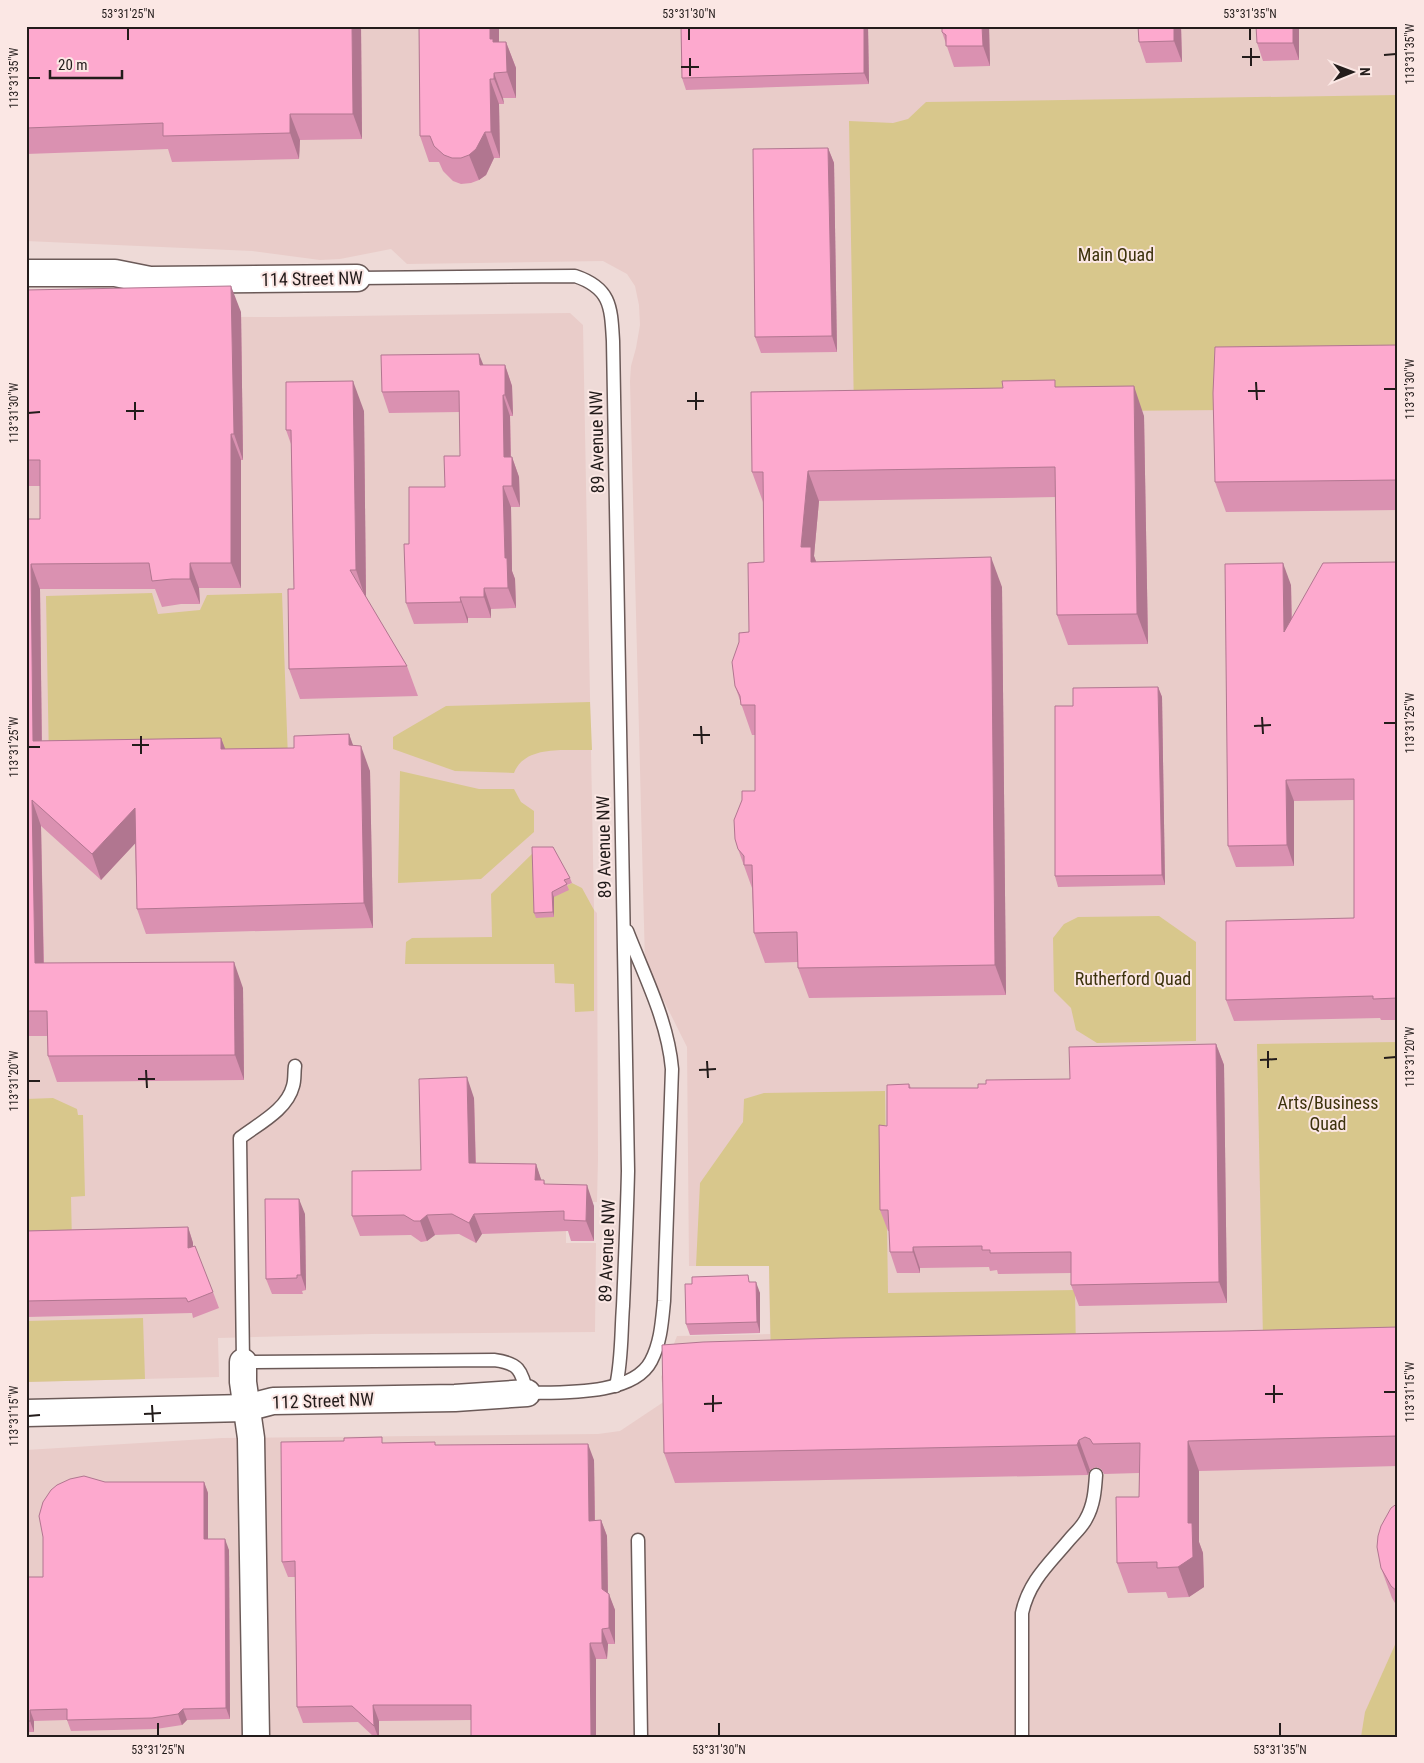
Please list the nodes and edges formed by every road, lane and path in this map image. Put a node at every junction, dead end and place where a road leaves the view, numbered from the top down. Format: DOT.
graph roads {
  1 [pos="26,273"];
  2 [pos="357,278"];
  3 [pos="596,287"];
  4 [pos="623,922"];
  5 [pos="294,1066"];
  6 [pos="243,1362"];
  7 [pos="616,1386"];
  8 [pos="527,1394"];
  9 [pos="246,1408"];
  10 [pos="26,1412"];
  11 [pos="1096,1474"];
  12 [pos="638,1540"];
  13 [pos="256,1737"];
  14 [pos="642,1737"];
  15 [pos="1022,1737"];
  1 -- 2 [label="street, 114 Street NW"];
  2 -- 3 [label="lane, 114 Street NW"];
  3 -- 4 [label="lane, 89 Avenue NW"];
  4 -- 7 [label="lane, 89 Avenue NW"];
  4 -- 7 [label="lane"];
  5 -- 6 [label="lane"];
  6 -- 8 [label="lane"];
  6 -- 9 [label="street"];
  7 -- 8 [label="lane, 112 Street NW"];
  8 -- 9 [label="street, 112 Street NW"];
  9 -- 10 [label="street, 112 Street NW"];
  9 -- 13 [label="street"];
  11 -- 15 [label="lane"];
  12 -- 14 [label="lane"];
}
